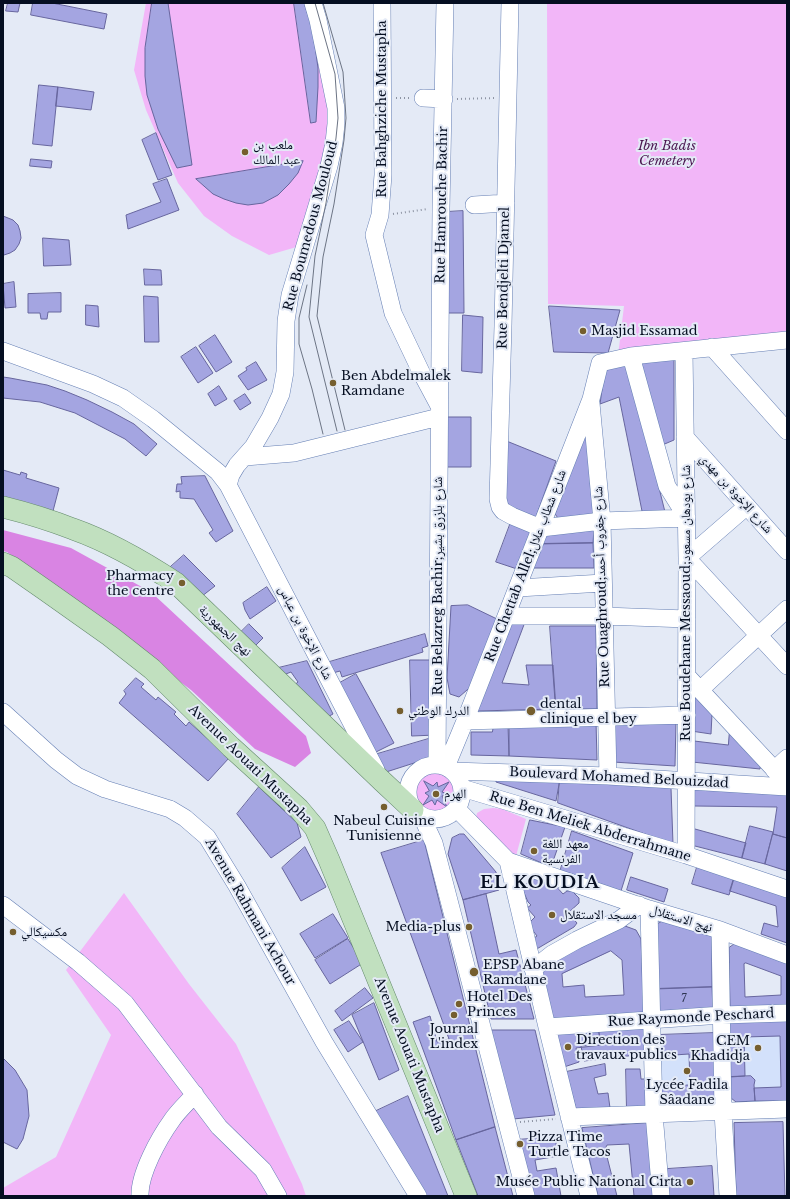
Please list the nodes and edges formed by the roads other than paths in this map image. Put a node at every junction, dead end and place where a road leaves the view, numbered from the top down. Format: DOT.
graph roads {
  1 [pos="313,3"];
  2 [pos="382,3"];
  3 [pos="445,3"];
  4 [pos="510,3"];
  5 [pos="423,98"];
  6 [pos="444,99"];
  7 [pos="506,203"];
  8 [pos="474,205"];
  9 [pos="787,340"];
  10 [pos="712,347"];
  11 [pos="684,350"];
  12 [pos="3,351"];
  13 [pos="631,356"];
  14 [pos="3,361"];
  15 [pos="28,361"];
  16 [pos="591,399"];
  17 [pos="439,412"];
  18 [pos="787,431"];
  19 [pos="685,437"];
  20 [pos="245,457"];
  21 [pos="228,485"];
  22 [pos="747,506"];
  23 [pos="3,507"];
  24 [pos="687,518"];
  25 [pos="602,521"];
  26 [pos="541,528"];
  27 [pos="787,551"];
  28 [pos="688,558"];
  29 [pos="3,563"];
  30 [pos="603,583"];
  31 [pos="518,588"];
  32 [pos="787,609"];
  33 [pos="507,616"];
  34 [pos="604,616"];
  35 [pos="687,619"];
  36 [pos="759,635"];
  37 [pos="787,666"];
  38 [pos="687,676"];
  39 [pos="700,690"];
  40 [pos="3,712"];
  41 [pos="687,715"];
  42 [pos="607,717"];
  43 [pos="465,721"];
  44 [pos="787,758"];
  45 [pos="445,768"];
  46 [pos="774,770"];
  47 [pos="608,776"];
  48 [pos="687,780"];
  49 [pos="382,781"];
  50 [pos="787,784"];
  51 [pos="787,787"];
  52 [pos="462,788"];
  53 [pos="457,809"];
  54 [pos="418,813"];
  55 [pos="686,855"];
  56 [pos="508,861"];
  57 [pos="787,889"];
  58 [pos="3,905"];
  59 [pos="644,907"];
  60 [pos="720,930"];
  61 [pos="787,955"];
  62 [pos="533,969"];
  63 [pos="787,1013"];
  64 [pos="722,1014"];
  65 [pos="651,1019"];
  66 [pos="547,1027"];
  67 [pos="195,1094"];
  68 [pos="787,1109"];
  69 [pos="723,1112"];
  70 [pos="654,1114"];
  71 [pos="569,1118"];
  72 [pos="140,1196"];
  73 [pos="278,1196"];
  74 [pos="418,1196"];
  75 [pos="466,1196"];
  76 [pos="526,1196"];
  77 [pos="589,1196"];
  78 [pos="661,1196"];
  79 [pos="728,1196"];
  1 -- 20 [label="street, Rue Boumedous Mouloud"];
  2 -- 17 [label="street, Rue Bahghziche Mustapha"];
  3 -- 6 [label="street, Rue Hamrouche Bachir"];
  4 -- 7 [label="street, Rue Bendjelti Djamel"];
  5 -- 6 [label="street"];
  6 -- 17 [label="street, Rue Hamrouche Bachir"];
  7 -- 8 [label="street"];
  7 -- 26 [label="street, Rue Bendjelti Djamel"];
  9 -- 10 [label="street"];
  10 -- 11 [label="street"];
  10 -- 18 [label="street"];
  11 -- 13 [label="street"];
  11 -- 19 [label="street, Rue Boudehane Messaoud;شارع بودهان مسعود"];
  12 -- 15 [label="street, شارع الإخوة بن عباس"];
  13 -- 16 [label="street, Rue Chettab Allel;شارع شطاب علال"];
  13 -- 24 [label="street"];
  14 -- 15 [label="street"];
  15 -- 21 [label="street, شارع الإخوة بن عباس"];
  16 -- 25 [label="street, Rue Ouaghroud;شارع جغروب أحمد"];
  16 -- 26 [label="street, Rue Chettab Allel;شارع شطاب علال"];
  17 -- 20 [label="street"];
  17 -- 45 [label="street, Rue Belazreg Bachir;شارع بلزرق بشير"];
  19 -- 22 [label="street, شارع الإخوة بن مهدي"];
  19 -- 24 [label="street, Rue Boudehane Messaoud;شارع بودهان مسعود"];
  20 -- 21 [label="street, Rue Boumedous Mouloud"];
  21 -- 49 [label="street, شارع الإخوة بن عباس"];
  22 -- 27 [label="street, شارع الإخوة بن مهدي"];
  22 -- 28 [label="street"];
  23 -- 49 [label="main road, نهج الجمهورية"];
  24 -- 25 [label="street"];
  24 -- 28 [label="street, Rue Boudehane Messaoud;شارع بودهان مسعود"];
  25 -- 26 [label="street"];
  25 -- 30 [label="street, Rue Ouaghroud;شارع جغروب أحمد"];
  26 -- 31 [label="street, Rue Chettab Allel;شارع شطاب علال"];
  28 -- 35 [label="street, Rue Boudehane Messaoud;شارع بودهان مسعود"];
  28 -- 36 [label="street"];
  29 -- 75 [label="main road, Avenue Aouati Mustapha"];
  30 -- 31 [label="street"];
  30 -- 34 [label="street, Rue Ouaghroud;شارع جغروب أحمد"];
  31 -- 33 [label="street, Rue Chettab Allel;شارع شطاب علال"];
  32 -- 36 [label="street"];
  33 -- 34 [label="street"];
  33 -- 43 [label="street, Rue Chettab Allel;شارع شطاب علال"];
  34 -- 35 [label="street"];
  34 -- 42 [label="street, Rue Ouaghroud;شارع جغروب أحمد"];
  35 -- 38 [label="street, Rue Boudehane Messaoud;شارع بودهان مسعود"];
  36 -- 37 [label="street"];
  36 -- 39 [label="street"];
  38 -- 39 [label="street"];
  38 -- 41 [label="street, Rue Boudehane Messaoud;شارع بودهان مسعود"];
  39 -- 46 [label="street"];
  40 -- 74 [label="street, Avenue Rahmani Achour"];
  41 -- 42 [label="street"];
  41 -- 48 [label="street, Rue Boudehane Messaoud;شارع بودهان مسعود"];
  42 -- 43 [label="street"];
  42 -- 47 [label="street, Rue Ouaghroud;شارع جغروب أحمد"];
  43 -- 45 [label="street, Rue Chettab Allel;شارع شطاب علال"];
  44 -- 46 [label="street"];
  45 -- 47 [label="street, Boulevard Mohamed Belouizdad"];
  45 -- 52 [label="street"];
  45 -- 54 [label="street"];
  46 -- 50 [label="street"];
  47 -- 48 [label="street, Boulevard Mohamed Belouizdad"];
  48 -- 51 [label="street, Boulevard Mohamed Belouizdad"];
  48 -- 55 [label="street, Rue Boudehane Messaoud;شارع بودهان مسعود"];
  49 -- 54 [label="main road, نهج الجمهورية"];
  52 -- 53 [label="street"];
  52 -- 55 [label="street, Rue Ben Meliek Abderrahmane"];
  53 -- 54 [label="street"];
  53 -- 56 [label="street, نهج الاستقلال"];
  54 -- 76 [label="street"];
  55 -- 57 [label="street, Rue Ben Meliek Abderrahmane"];
  56 -- 59 [label="street, نهج الاستقلال"];
  56 -- 62 [label="street"];
  58 -- 67 [label="street"];
  59 -- 60 [label="street, نهج الاستقلال"];
  59 -- 62 [label="street"];
  59 -- 65 [label="street"];
  60 -- 61 [label="street, نهج الاستقلال"];
  60 -- 64 [label="street"];
  62 -- 66 [label="street"];
  63 -- 64 [label="street, Rue Raymonde Peschard"];
  64 -- 65 [label="street, Rue Raymonde Peschard"];
  64 -- 69 [label="street"];
  65 -- 66 [label="street, Rue Raymonde Peschard"];
  65 -- 70 [label="street"];
  66 -- 71 [label="street"];
  67 -- 72 [label="street"];
  67 -- 73 [label="street"];
  68 -- 69 [label="street"];
  69 -- 70 [label="street"];
  69 -- 79 [label="street"];
  70 -- 71 [label="street"];
  70 -- 78 [label="street"];
  71 -- 77 [label="street"];
}
